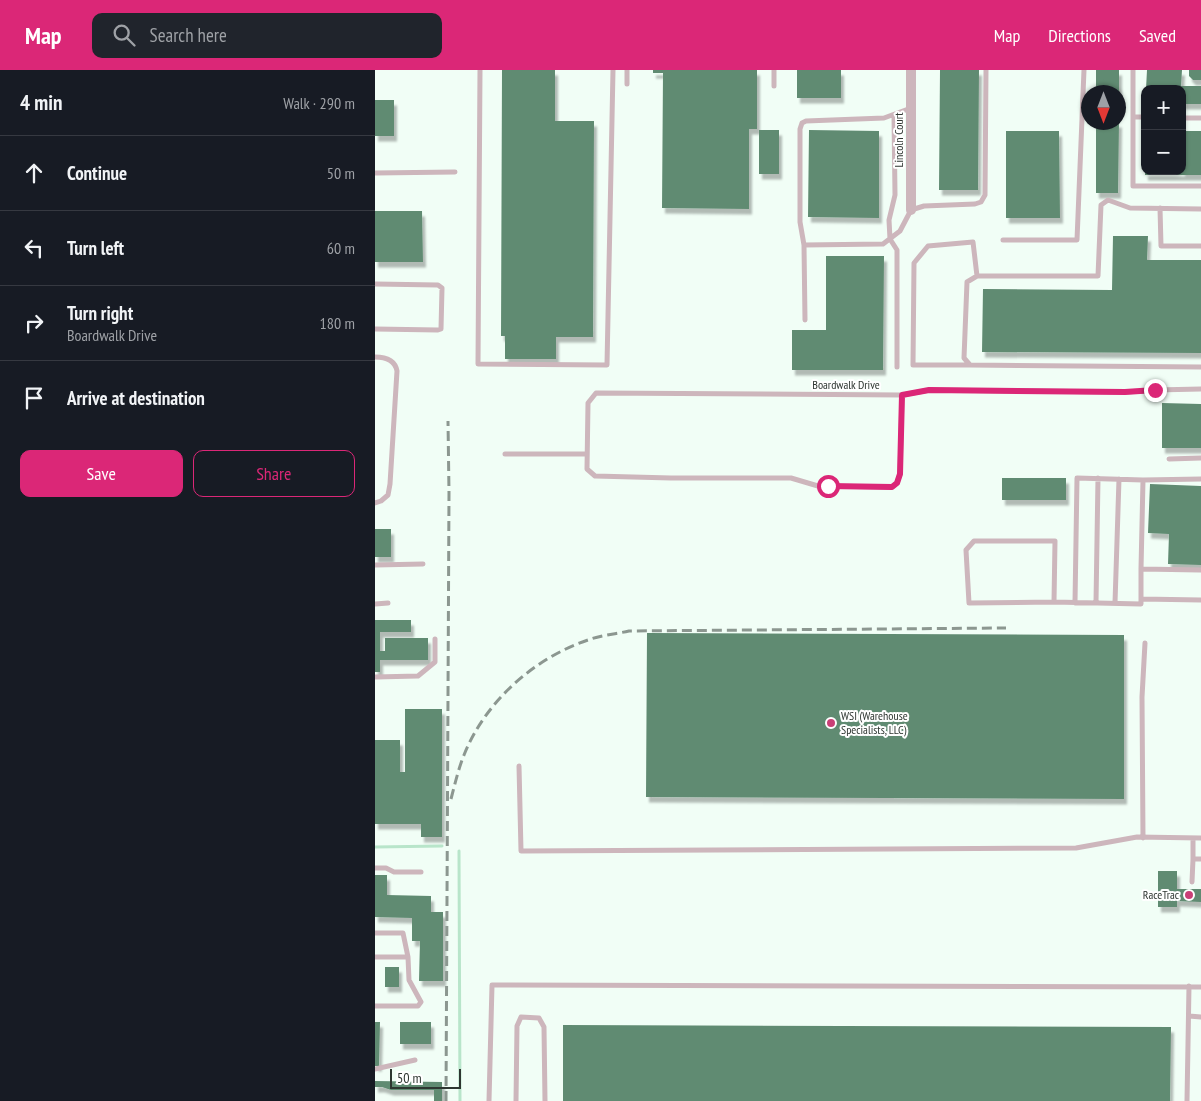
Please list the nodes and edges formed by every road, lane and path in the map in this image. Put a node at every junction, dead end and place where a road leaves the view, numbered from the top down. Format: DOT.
graph roads {
  1 [pos="480,70"];
  2 [pos="613,70"];
  3 [pos="627,70"];
  4 [pos="774,70"];
  5 [pos="911,70"];
  6 [pos="986,70"];
  7 [pos="1084,70"];
  8 [pos="1133,70"];
  9 [pos="627,84"];
  10 [pos="774,86"];
  11 [pos="911,108"];
  12 [pos="894,114"];
  13 [pos="1133,117"];
  14 [pos="1141,118"];
  15 [pos="1186,118"];
  16 [pos="1201,118"];
  17 [pos="455,172"];
  18 [pos="375,173"];
  19 [pos="1201,186"];
  20 [pos="1160,208"];
  21 [pos="1201,209"];
  22 [pos="911,210"];
  23 [pos="890,239"];
  24 [pos="1003,240"];
  25 [pos="804,245"];
  26 [pos="1201,246"];
  27 [pos="977,276"];
  28 [pos="375,284"];
  29 [pos="805,320"];
  30 [pos="375,330"];
  31 [pos="375,357"];
  32 [pos="970,365"];
  33 [pos="897,367"];
  34 [pos="1201,367"];
  35 [pos="1201,389"];
  36 [pos="902,395"];
  37 [pos="505,454"];
  38 [pos="587,454"];
  39 [pos="1201,458"];
  40 [pos="1169,459"];
  41 [pos="1098,478"];
  42 [pos="1119,479"];
  43 [pos="1201,479"];
  44 [pos="1143,480"];
  45 [pos="375,503"];
  46 [pos="423,564"];
  47 [pos="375,565"];
  48 [pos="1141,569"];
  49 [pos="1201,570"];
  50 [pos="1141,599"];
  51 [pos="1201,600"];
  52 [pos="1054,602"];
  53 [pos="1075,602"];
  54 [pos="388,603"];
  55 [pos="1096,603"];
  56 [pos="1115,603"];
  57 [pos="375,604"];
  58 [pos="435,639"];
  59 [pos="1145,643"];
  60 [pos="375,677"];
  61 [pos="519,766"];
  62 [pos="1143,838"];
  63 [pos="1193,838"];
  64 [pos="1201,838"];
  65 [pos="1193,859"];
  66 [pos="1201,859"];
  67 [pos="375,868"];
  68 [pos="421,872"];
  69 [pos="1192,882"];
  70 [pos="375,934"];
  71 [pos="375,957"];
  72 [pos="408,957"];
  73 [pos="1189,986"];
  74 [pos="1201,987"];
  75 [pos="375,1006"];
  76 [pos="1189,1016"];
  77 [pos="1201,1017"];
  78 [pos="415,1060"];
  79 [pos="375,1069"];
  80 [pos="489,1101"];
  81 [pos="516,1101"];
  82 [pos="545,1101"];
  83 [pos="1187,1101"];
  1 -- 2 [label="lane"];
  3 -- 9 [label="lane"];
  4 -- 10 [label="lane"];
  5 -- 11 [label="street, Lincoln Court"];
  6 -- 22 [label="lane"];
  7 -- 24 [label="lane"];
  8 -- 13 [label="lane"];
  11 -- 12 [label="lane"];
  11 -- 22 [label="street, Lincoln Court"];
  12 -- 23 [label="lane"];
  12 -- 25 [label="lane"];
  13 -- 14 [label="lane"];
  13 -- 19 [label="lane"];
  15 -- 16 [label="lane"];
  17 -- 18 [label="lane"];
  20 -- 21 [label="lane"];
  20 -- 26 [label="lane"];
  20 -- 27 [label="lane"];
  22 -- 23 [label="lane"];
  23 -- 25 [label="lane"];
  23 -- 33 [label="lane"];
  25 -- 29 [label="lane"];
  27 -- 32 [label="lane"];
  27 -- 32 [label="lane"];
  28 -- 30 [label="lane"];
  31 -- 45 [label="lane"];
  32 -- 34 [label="lane"];
  35 -- 36 [label="lane, Boardwalk Drive"];
  36 -- 38 [label="lane, Boardwalk Drive"];
  36 -- 38 [label="lane"];
  37 -- 38 [label="lane"];
  39 -- 40 [label="lane"];
  41 -- 42 [label="lane"];
  41 -- 53 [label="lane"];
  41 -- 55 [label="lane"];
  42 -- 44 [label="lane"];
  42 -- 56 [label="lane"];
  43 -- 44 [label="lane"];
  44 -- 48 [label="lane"];
  46 -- 47 [label="lane"];
  48 -- 49 [label="lane"];
  48 -- 50 [label="lane"];
  50 -- 51 [label="lane"];
  50 -- 56 [label="lane"];
  52 -- 52 [label="lane"];
  52 -- 53 [label="lane"];
  53 -- 55 [label="lane"];
  54 -- 57 [label="lane"];
  55 -- 56 [label="lane"];
  58 -- 60 [label="lane"];
  59 -- 62 [label="lane"];
  61 -- 62 [label="lane"];
  62 -- 63 [label="lane"];
  63 -- 64 [label="lane"];
  63 -- 65 [label="lane"];
  65 -- 66 [label="lane"];
  65 -- 69 [label="lane"];
  67 -- 68 [label="lane"];
  70 -- 72 [label="lane"];
  71 -- 72 [label="lane"];
  72 -- 75 [label="lane"];
  73 -- 74 [label="lane"];
  73 -- 76 [label="lane"];
  73 -- 80 [label="lane"];
  76 -- 77 [label="lane"];
  76 -- 83 [label="lane"];
  78 -- 79 [label="lane"];
  81 -- 82 [label="lane"];
}
